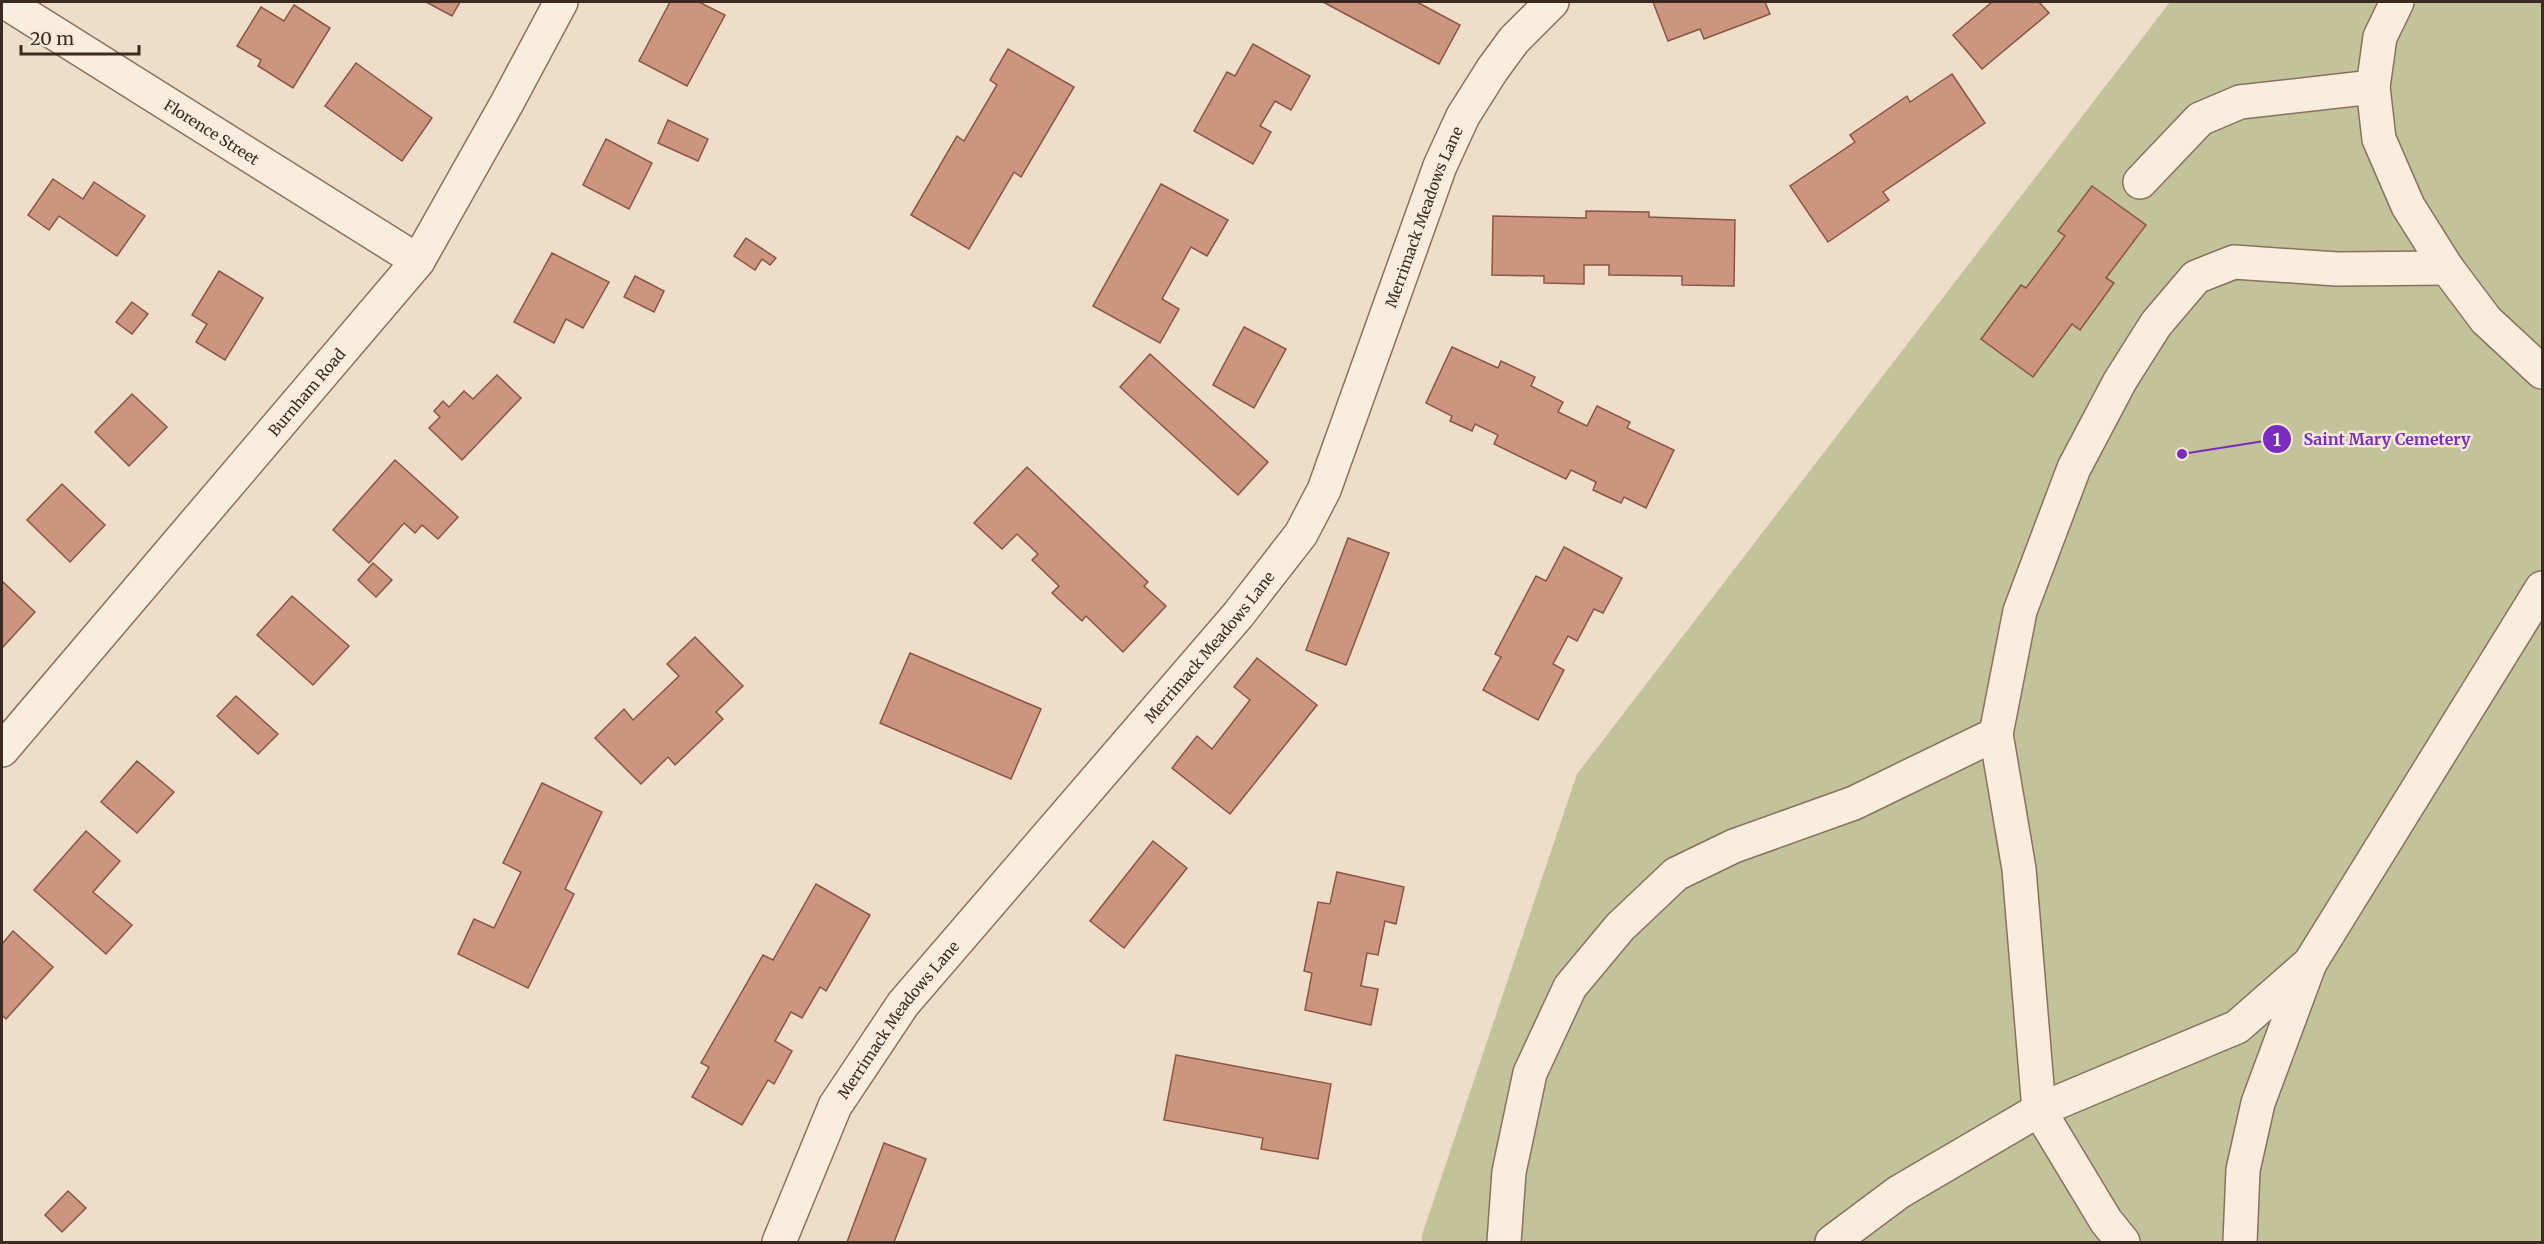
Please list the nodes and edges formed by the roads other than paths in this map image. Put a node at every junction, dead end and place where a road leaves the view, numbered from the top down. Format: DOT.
graph roads {
  1 [pos="6,2"];
  2 [pos="561,2"];
  3 [pos="1552,2"];
  4 [pos="2397,2"];
  5 [pos="2373,87"];
  6 [pos="2140,182"];
  7 [pos="418,261"];
  8 [pos="2447,268"];
  9 [pos="2542,372"];
  10 [pos="2542,588"];
  11 [pos="1996,734"];
  12 [pos="2,750"];
  13 [pos="2310,963"];
  14 [pos="2039,1110"];
  15 [pos="779,1242"];
  16 [pos="1504,1242"];
  17 [pos="1832,1242"];
  18 [pos="2122,1242"];
  19 [pos="2240,1242"];
  1 -- 7 [label="street, Florence Street"];
  2 -- 7 [label="street, Burnham Road"];
  3 -- 15 [label="street, Merrimack Meadows Lane"];
  4 -- 5 [label="street"];
  5 -- 6 [label="street"];
  5 -- 8 [label="street"];
  7 -- 12 [label="street, Burnham Road"];
  8 -- 9 [label="street"];
  8 -- 11 [label="street"];
  10 -- 13 [label="street"];
  11 -- 14 [label="street"];
  11 -- 16 [label="street"];
  13 -- 14 [label="street"];
  13 -- 19 [label="street"];
  14 -- 17 [label="street"];
  14 -- 18 [label="street"];
}
